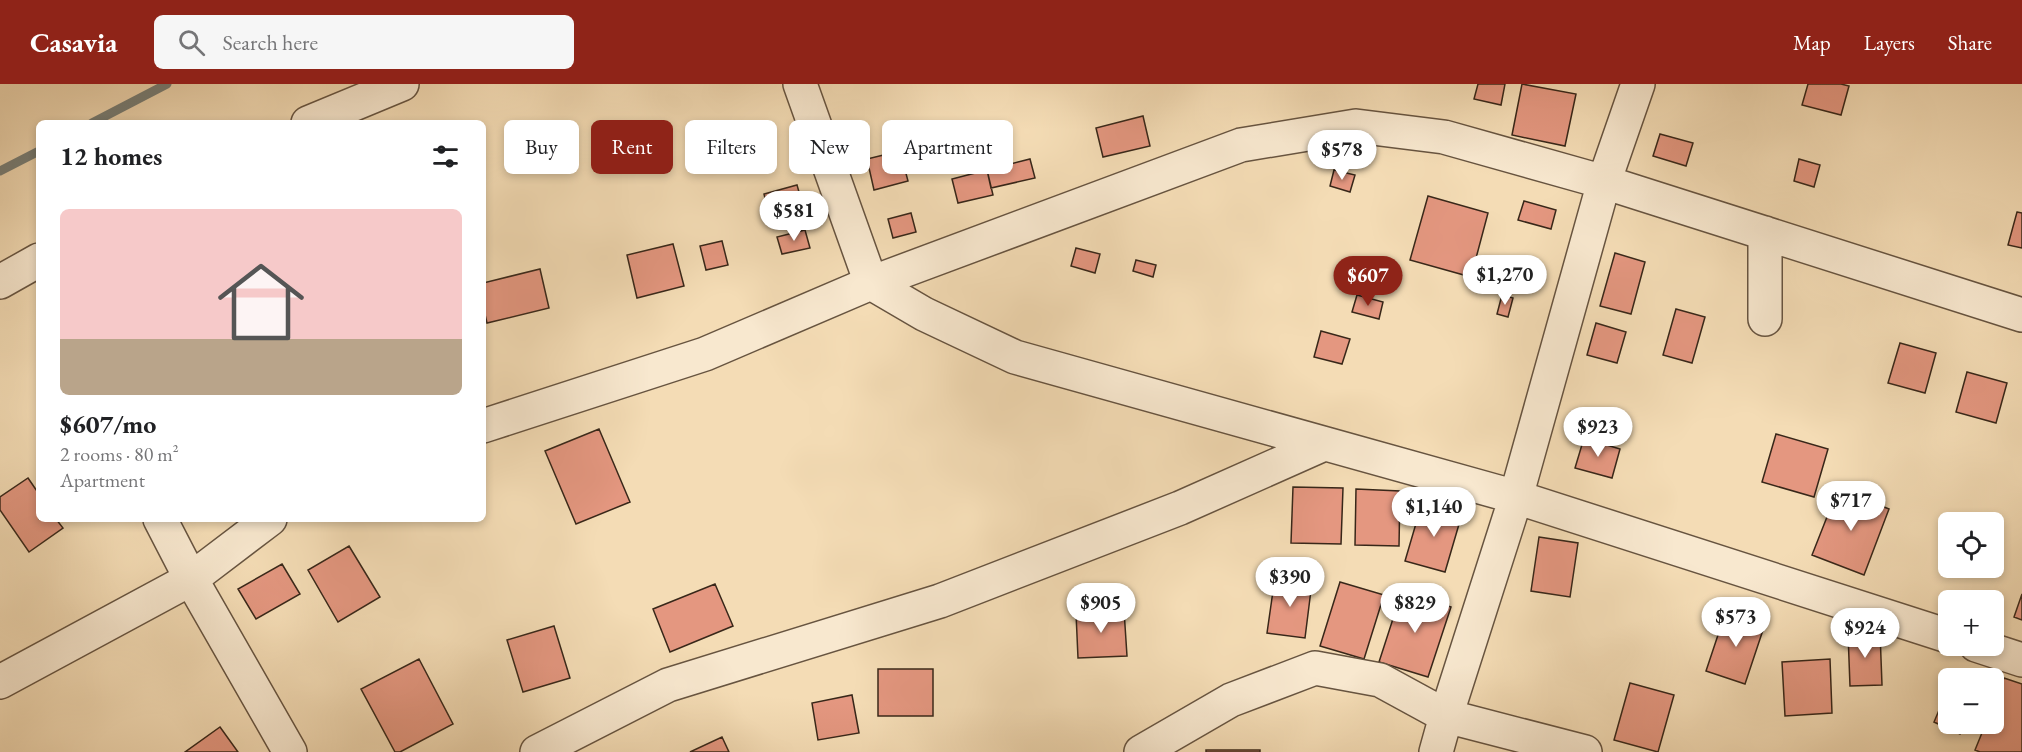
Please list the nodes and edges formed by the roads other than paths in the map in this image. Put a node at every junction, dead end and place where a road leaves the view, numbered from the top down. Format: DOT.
graph roads {
  1 [pos="402,84"];
  2 [pos="800,84"];
  3 [pos="1638,84"];
  4 [pos="315,120"];
  5 [pos="1604,182"];
  6 [pos="1765,233"];
  7 [pos="871,283"];
  8 [pos="2022,315"];
  9 [pos="1765,319"];
  10 [pos="486,425"];
  11 [pos="1324,444"];
  12 [pos="1516,497"];
  13 [pos="162,522"];
  14 [pos="266,522"];
  15 [pos="191,579"];
  16 [pos="1938,633"];
  17 [pos="2004,654"];
  18 [pos="2022,660"];
  19 [pos="0,682"];
  20 [pos="1446,716"];
  21 [pos="290,752"];
  22 [pos="537,752"];
  23 [pos="1141,752"];
  24 [pos="1436,752"];
  25 [pos="1585,752"];
  1 -- 4 [label="street"];
  2 -- 7 [label="street"];
  3 -- 5 [label="street"];
  5 -- 6 [label="street"];
  5 -- 7 [label="street"];
  5 -- 12 [label="street"];
  6 -- 8 [label="street"];
  6 -- 9 [label="street"];
  7 -- 10 [label="street"];
  7 -- 11 [label="street"];
  11 -- 12 [label="street"];
  11 -- 22 [label="street"];
  12 -- 16 [label="street"];
  12 -- 20 [label="street"];
  13 -- 15 [label="street"];
  14 -- 15 [label="street"];
  15 -- 19 [label="street"];
  15 -- 21 [label="street"];
  17 -- 18 [label="street"];
  20 -- 23 [label="street"];
  20 -- 24 [label="street"];
  20 -- 25 [label="street"];
}
